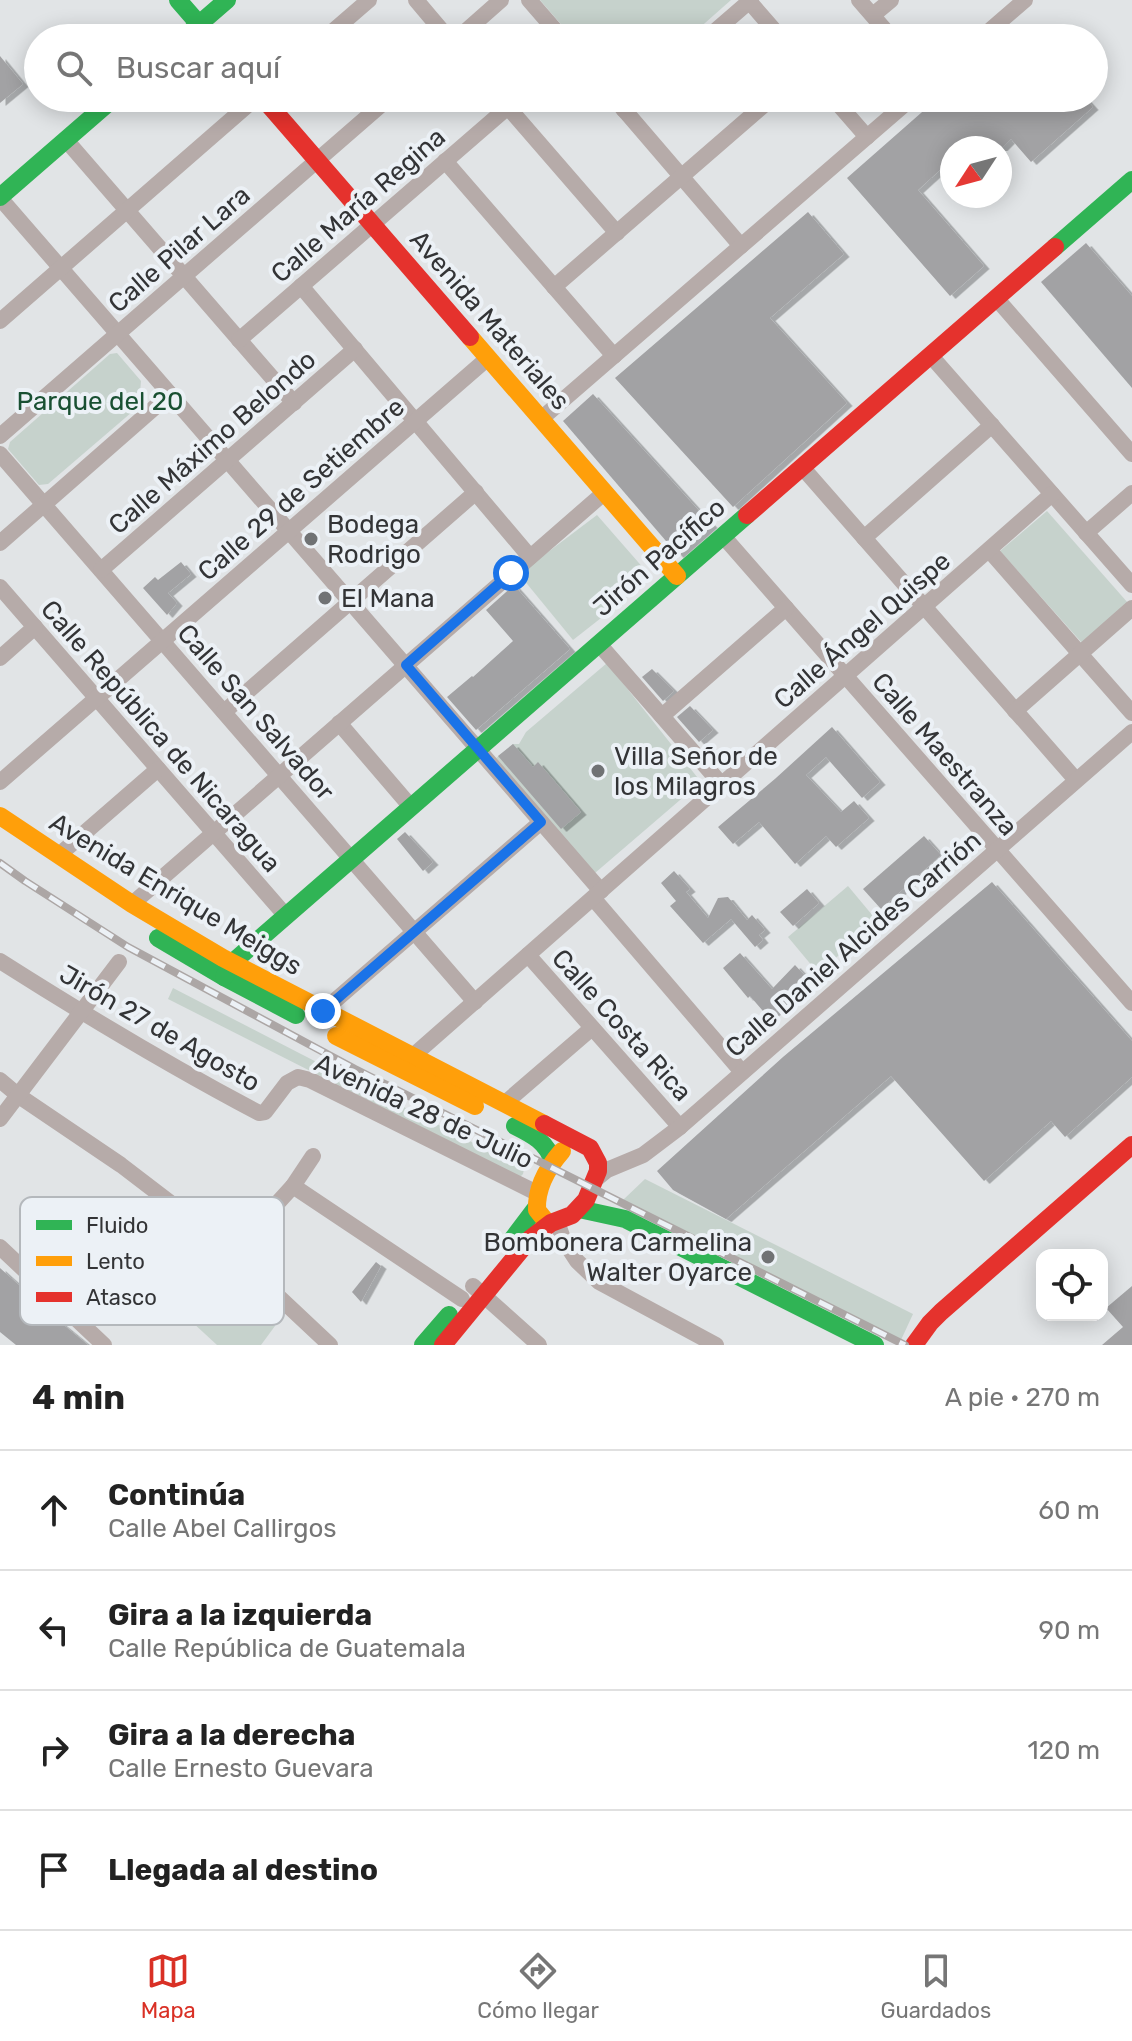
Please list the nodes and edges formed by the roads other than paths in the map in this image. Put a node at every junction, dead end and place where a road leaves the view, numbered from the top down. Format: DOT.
graph roads {
  1 [pos="178,0"];
  2 [pos="227,0"];
  3 [pos="369,0"];
  4 [pos="416,0"];
  5 [pos="501,0"];
  6 [pos="529,0"];
  7 [pos="749,0"];
  8 [pos="859,0"];
  9 [pos="891,0"];
  10 [pos="1025,0"];
  11 [pos="873,15"];
  12 [pos="199,24"];
  13 [pos="210,24"];
  14 [pos="341,24"];
  15 [pos="436,24"];
  16 [pos="474,24"];
  17 [pos="550,24"];
  18 [pos="722,24"];
  19 [pos="769,24"];
  20 [pos="880,24"];
  21 [pos="997,24"];
  22 [pos="98,112"];
  23 [pos="240,112"];
  24 [pos="275,112"];
  25 [pos="373,112"];
  26 [pos="494,112"];
  27 [pos="513,112"];
  28 [pos="626,112"];
  29 [pos="756,112"];
  30 [pos="845,112"];
  31 [pos="896,112"];
  32 [pos="867,137"];
  33 [pos="66,140"];
  34 [pos="317,161"];
  35 [pos="445,161"];
  36 [pos="682,177"];
  37 [pos="1132,180"];
  38 [pos="0,198"];
  39 [pos="127,211"];
  40 [pos="372,224"];
  41 [pos="617,233"];
  42 [pos="741,246"];
  43 [pos="61,268"];
  44 [pos="184,276"];
  45 [pos="301,286"];
  46 [pos="554,287"];
  47 [pos="996,298"];
  48 [pos="0,321"];
  49 [pos="118,334"];
  50 [pos="239,340"];
  51 [pos="355,349"];
  52 [pos="614,356"];
  53 [pos="931,356"];
  54 [pos="488,358"];
  55 [pos="170,394"];
  56 [pos="294,403"];
  57 [pos="541,419"];
  58 [pos="415,421"];
  59 [pos="992,425"];
  60 [pos="0,436"];
  61 [pos="0,454"];
  62 [pos="1132,454"];
  63 [pos="228,460"];
  64 [pos="802,467"];
  65 [pos="476,492"];
  66 [pos="605,492"];
  67 [pos="1132,493"];
  68 [pos="1052,494"];
  69 [pos="44,505"];
  70 [pos="289,531"];
  71 [pos="1086,533"];
  72 [pos="723,536"];
  73 [pos="864,538"];
  74 [pos="0,543"];
  75 [pos="989,550"];
  76 [pos="530,557"];
  77 [pos="101,570"];
  78 [pos="677,576"];
  79 [pos="1132,585"];
  80 [pos="0,587"];
  81 [pos="350,601"];
  82 [pos="924,607"];
  83 [pos="786,608"];
  84 [pos="1132,608"];
  85 [pos="35,627"];
  86 [pos="162,641"];
  87 [pos="599,644"];
  88 [pos="1080,654"];
  89 [pos="0,658"];
  90 [pos="406,665"];
  91 [pos="845,676"];
  92 [pos="97,698"];
  93 [pos="1015,711"];
  94 [pos="224,712"];
  95 [pos="1132,713"];
  96 [pos="662,716"];
  97 [pos="339,723"];
  98 [pos="1132,732"];
  99 [pos="478,749"];
  100 [pos="158,769"];
  101 [pos="279,776"];
  102 [pos="1076,780"];
  103 [pos="0,782"];
  104 [pos="722,785"];
  105 [pos="411,807"];
  106 [pos="0,816"];
  107 [pos="541,822"];
  108 [pos="0,831"];
  109 [pos="214,833"];
  110 [pos="997,850"];
  111 [pos="59,855"];
  112 [pos="352,859"];
  113 [pos="597,895"];
  114 [pos="132,904"];
  115 [pos="286,916"];
  116 [pos="415,932"];
  117 [pos="528,955"];
  118 [pos="0,961"];
  119 [pos="119,962"];
  120 [pos="228,970"];
  121 [pos="475,1002"];
  122 [pos="1132,1003"];
  123 [pos="323,1011"];
  124 [pos="82,1013"];
  125 [pos="592,1028"];
  126 [pos="414,1055"];
  127 [pos="742,1072"];
  128 [pos="0,1080"];
  129 [pos="287,1083"];
  130 [pos="19,1096"];
  131 [pos="505,1103"];
  132 [pos="0,1119"];
  133 [pos="680,1127"];
  134 [pos="544,1132"];
  135 [pos="583,1144"];
  136 [pos="1132,1145"];
  137 [pos="313,1156"];
  138 [pos="553,1162"];
  139 [pos="594,1184"];
  140 [pos="293,1186"];
  141 [pos="162,1197"];
  142 [pos="283,1197"];
  143 [pos="538,1201"];
  144 [pos="579,1209"];
  145 [pos="625,1219"];
  146 [pos="554,1222"];
  147 [pos="0,1247"];
  148 [pos="20,1266"];
  149 [pos="473,1293"];
  150 [pos="284,1302"];
  151 [pos="83,1325"];
  152 [pos="104,1345"];
  153 [pos="330,1345"];
  154 [pos="423,1345"];
  155 [pos="443,1345"];
  156 [pos="539,1345"];
  157 [pos="716,1345"];
  158 [pos="875,1345"];
  159 [pos="914,1345"];
  1 -- 12 [label="street"];
  2 -- 13 [label="street"];
  3 -- 14 [label="street"];
  4 -- 15 [label="street"];
  5 -- 16 [label="street"];
  6 -- 17 [label="street"];
  7 -- 18 [label="street"];
  7 -- 19 [label="street"];
  8 -- 11 [label="street"];
  9 -- 11 [label="street"];
  10 -- 21 [label="street"];
  11 -- 20 [label="street"];
  22 -- 33 [label="street"];
  23 -- 39 [label="street"];
  24 -- 34 [label="street, Avenida Materiales"];
  25 -- 34 [label="street, Calle Pilar Lara"];
  26 -- 35 [label="street, Calle María Regina"];
  27 -- 41 [label="street"];
  28 -- 36 [label="street"];
  29 -- 36 [label="street"];
  30 -- 32 [label="street"];
  31 -- 32 [label="street"];
  32 -- 42 [label="street"];
  33 -- 38 [label="street"];
  33 -- 39 [label="street"];
  34 -- 40 [label="street, Avenida Materiales"];
  34 -- 44 [label="street, Calle Pilar Lara"];
  35 -- 40 [label="street, Calle María Regina"];
  35 -- 46 [label="street"];
  36 -- 41 [label="street"];
  36 -- 42 [label="street"];
  37 -- 47 [label="street, Jirón Pacífico"];
  38 -- 43 [label="street"];
  39 -- 43 [label="street"];
  39 -- 44 [label="street"];
  40 -- 45 [label="street, Calle María Regina"];
  40 -- 54 [label="street, Avenida Materiales"];
  41 -- 46 [label="street"];
  42 -- 52 [label="street"];
  43 -- 48 [label="street"];
  43 -- 49 [label="street"];
  44 -- 49 [label="street, Calle Pilar Lara"];
  44 -- 50 [label="street"];
  45 -- 50 [label="street, Calle María Regina"];
  45 -- 51 [label="street"];
  46 -- 52 [label="street"];
  47 -- 53 [label="street, Jirón Pacífico"];
  47 -- 62 [label="street"];
  49 -- 55 [label="street"];
  49 -- 60 [label="street, Calle Pilar Lara"];
  50 -- 56 [label="street"];
  51 -- 56 [label="street, Calle Máximo Belondo"];
  51 -- 58 [label="street"];
  52 -- 57 [label="street"];
  53 -- 59 [label="street"];
  53 -- 64 [label="street, Jirón Pacífico"];
  54 -- 57 [label="street, Avenida Materiales"];
  54 -- 58 [label="street, Calle 29 de Setiembre"];
  55 -- 63 [label="street"];
  55 -- 69 [label="street"];
  56 -- 63 [label="street, Calle Máximo Belondo"];
  57 -- 66 [label="street, Avenida Materiales"];
  58 -- 65 [label="street"];
  58 -- 70 [label="street, Calle 29 de Setiembre"];
  59 -- 68 [label="street"];
  59 -- 73 [label="street"];
  61 -- 69 [label="street, Calle San Salvador"];
  63 -- 70 [label="street"];
  63 -- 77 [label="street, Calle Máximo Belondo"];
  64 -- 72 [label="street, Jirón Pacífico"];
  64 -- 73 [label="street"];
  65 -- 76 [label="street"];
  65 -- 81 [label="street"];
  66 -- 76 [label="street"];
  66 -- 78 [label="street, Avenida Materiales"];
  67 -- 71 [label="street"];
  68 -- 71 [label="street"];
  68 -- 75 [label="street, Calle Ángel Quispe"];
  69 -- 74 [label="street"];
  69 -- 77 [label="street, Calle San Salvador"];
  70 -- 81 [label="street"];
  70 -- 86 [label="street, Calle 29 de Setiembre"];
  71 -- 79 [label="street"];
  72 -- 78 [label="street, Jirón Pacífico"];
  72 -- 83 [label="street, Calle Maestranza"];
  73 -- 82 [label="street"];
  75 -- 82 [label="street, Calle Ángel Quispe"];
  75 -- 88 [label="street"];
  76 -- 90 [label="street"];
  77 -- 86 [label="street, Calle San Salvador"];
  78 -- 87 [label="street, Jirón Pacífico"];
  80 -- 85 [label="street, Calle República de Nicaragua"];
  81 -- 90 [label="street"];
  81 -- 94 [label="street"];
  82 -- 91 [label="street, Calle Ángel Quispe"];
  82 -- 93 [label="street"];
  83 -- 91 [label="street, Calle Maestranza"];
  83 -- 96 [label="street"];
  84 -- 88 [label="street"];
  85 -- 89 [label="street"];
  85 -- 92 [label="street, Calle República de Nicaragua"];
  86 -- 92 [label="street, Calle 29 de Setiembre"];
  86 -- 94 [label="street, Calle San Salvador"];
  87 -- 96 [label="street"];
  87 -- 99 [label="street, Jirón Pacífico"];
  88 -- 93 [label="street"];
  88 -- 95 [label="street"];
  90 -- 97 [label="street"];
  90 -- 99 [label="street"];
  91 -- 104 [label="street, Calle Ángel Quispe"];
  91 -- 110 [label="street, Calle Maestranza"];
  92 -- 100 [label="street, Calle República de Nicaragua"];
  92 -- 103 [label="street, Calle 29 de Setiembre"];
  93 -- 102 [label="street"];
  94 -- 101 [label="street, Calle San Salvador"];
  96 -- 104 [label="street"];
  97 -- 101 [label="street"];
  97 -- 105 [label="street"];
  98 -- 102 [label="street, Calle Daniel Alcides Carrión"];
  99 -- 105 [label="street, Jirón Pacífico"];
  99 -- 107 [label="street"];
  100 -- 109 [label="street, Calle República de Nicaragua"];
  100 -- 111 [label="street"];
  101 -- 109 [label="street"];
  101 -- 112 [label="street, Calle San Salvador"];
  102 -- 110 [label="street, Calle Daniel Alcides Carrión"];
  104 -- 113 [label="street, Calle Ángel Quispe"];
  105 -- 112 [label="street, Jirón Pacífico"];
  106 -- 111 [label="street, Avenida Enrique Meiggs"];
  107 -- 113 [label="street"];
  107 -- 116 [label="street"];
  108 -- 120 [label="street, Avenida Enrique Meiggs"];
  109 -- 114 [label="street"];
  109 -- 115 [label="street, Calle República de Nicaragua"];
  110 -- 122 [label="street, Calle Maestranza"];
  110 -- 127 [label="street, Calle Daniel Alcides Carrión"];
  111 -- 114 [label="street, Avenida Enrique Meiggs"];
  112 -- 115 [label="street, Jirón Pacífico"];
  112 -- 116 [label="street, Calle San Salvador"];
  113 -- 117 [label="street, Calle Ángel Quispe"];
  113 -- 127 [label="street"];
  114 -- 120 [label="street, Avenida Enrique Meiggs"];
  115 -- 120 [label="street, Jirón Pacífico"];
  116 -- 121 [label="street, Calle San Salvador"];
  116 -- 123 [label="street"];
  117 -- 121 [label="street, Calle Ángel Quispe"];
  117 -- 125 [label="street, Calle Costa Rica"];
  118 -- 124 [label="street, Jirón 27 de Agosto"];
  119 -- 124 [label="street"];
  120 -- 123 [label="street, Avenida Enrique Meiggs"];
  120 -- 134 [label="street, Avenida Enrique Meiggs"];
  121 -- 126 [label="street, Calle Ángel Quispe"];
  123 -- 126 [label="street, Avenida Enrique Meiggs"];
  124 -- 129 [label="street, Jirón 27 de Agosto"];
  124 -- 130 [label="street"];
  125 -- 131 [label="street"];
  125 -- 133 [label="street, Calle Costa Rica"];
  126 -- 131 [label="street, Avenida Enrique Meiggs"];
  127 -- 133 [label="street, Calle Daniel Alcides Carrión"];
  128 -- 130 [label="street"];
  129 -- 143 [label="street, Avenida 28 de Julio"];
  130 -- 132 [label="street"];
  130 -- 141 [label="street"];
  131 -- 134 [label="street, Avenida Enrique Meiggs"];
  133 -- 139 [label="street, Calle Daniel Alcides Carrión"];
  134 -- 135 [label="street, Avenida Enrique Meiggs"];
  134 -- 138 [label="street"];
  135 -- 138 [label="street"];
  135 -- 139 [label="street"];
  136 -- 159 [label="street"];
  137 -- 140 [label="street"];
  138 -- 143 [label="street"];
  139 -- 144 [label="street"];
  139 -- 145 [label="street"];
  140 -- 142 [label="street"];
  140 -- 149 [label="street"];
  143 -- 146 [label="street"];
  143 -- 149 [label="street"];
  144 -- 145 [label="street"];
  144 -- 146 [label="street"];
  145 -- 158 [label="street"];
  146 -- 149 [label="street"];
  146 -- 157 [label="street"];
  147 -- 148 [label="street"];
  149 -- 154 [label="street"];
  149 -- 155 [label="street"];
  149 -- 156 [label="street"];
  150 -- 153 [label="street"];
  151 -- 152 [label="street"];
}
